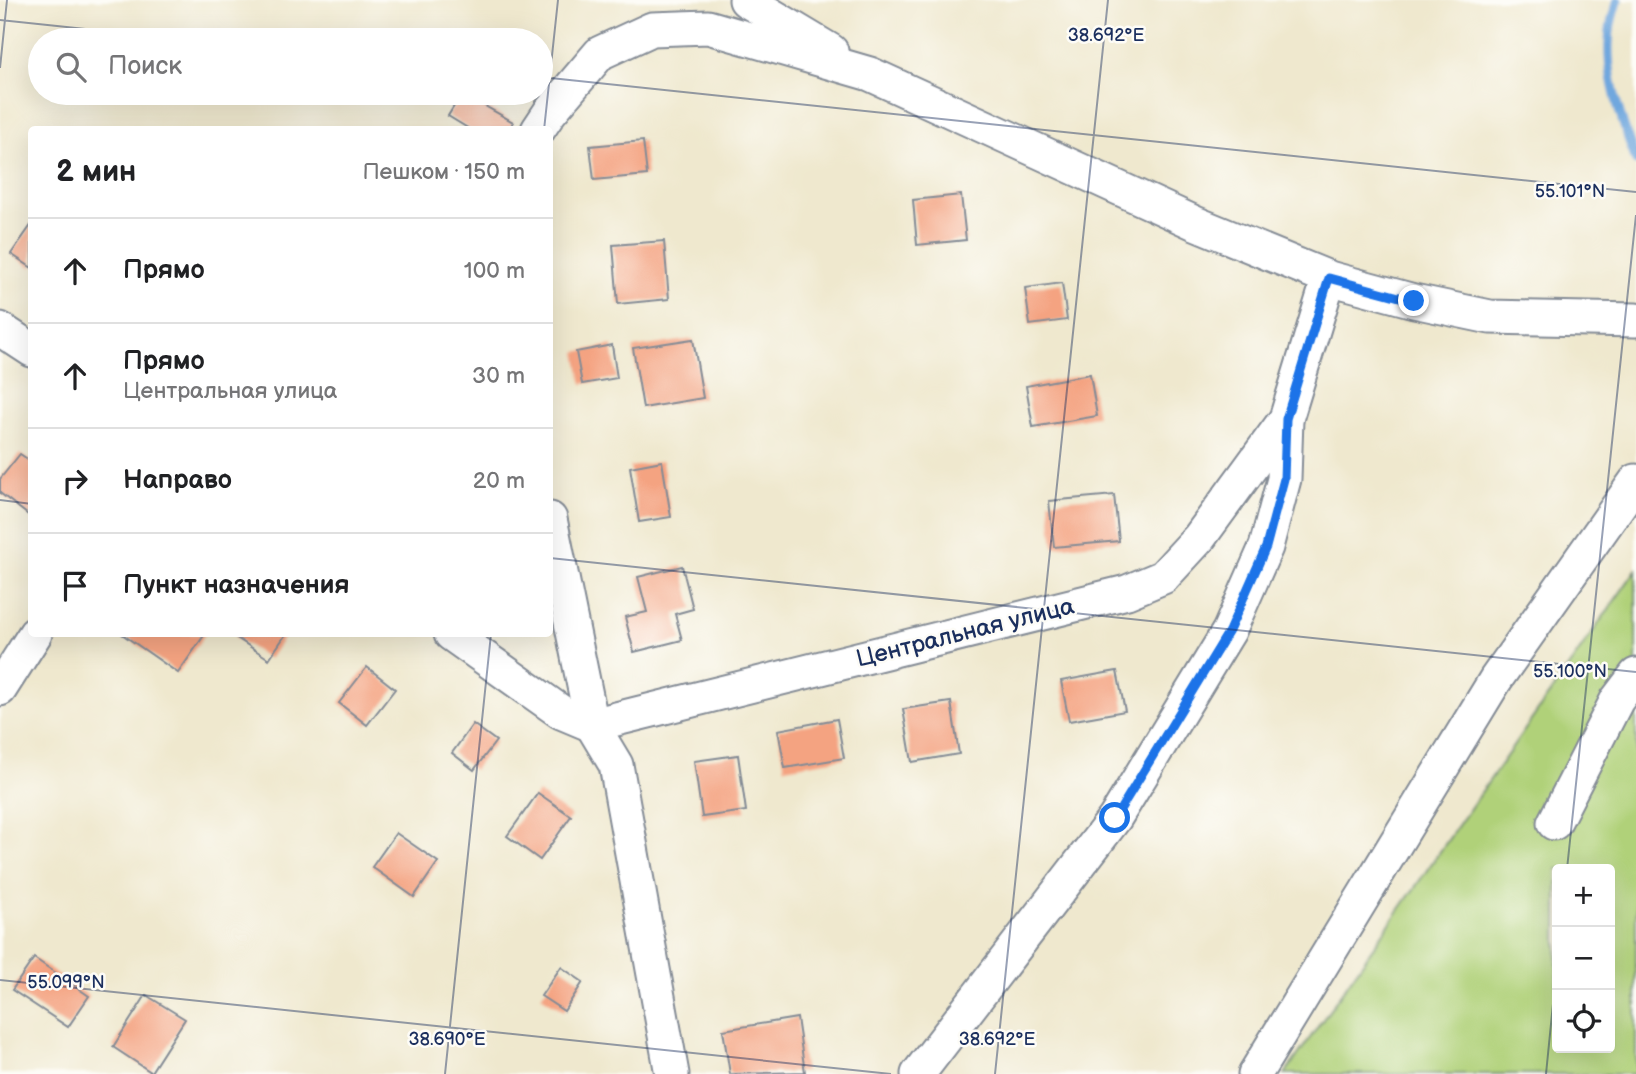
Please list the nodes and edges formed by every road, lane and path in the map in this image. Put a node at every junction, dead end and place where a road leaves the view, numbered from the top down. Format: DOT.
graph roads {
  1 [pos="746,0"];
  2 [pos="870,74"];
  3 [pos="541,126"];
  4 [pos="1329,278"];
  5 [pos="1636,320"];
  6 [pos="0,329"];
  7 [pos="28,347"];
  8 [pos="1286,419"];
  9 [pos="1636,481"];
  10 [pos="553,534"];
  11 [pos="33,637"];
  12 [pos="455,637"];
  13 [pos="1636,675"];
  14 [pos="0,689"];
  15 [pos="592,725"];
  16 [pos="1554,823"];
  17 [pos="672,1074"];
  18 [pos="918,1074"];
  19 [pos="1255,1074"];
  1 -- 2 [label="street"];
  2 -- 3 [label="street"];
  2 -- 4 [label="street"];
  4 -- 5 [label="street"];
  4 -- 8 [label="street, Центральная улица"];
  6 -- 7 [label="street"];
  8 -- 15 [label="street, Центральная улица"];
  8 -- 18 [label="street"];
  9 -- 19 [label="street"];
  10 -- 15 [label="street"];
  11 -- 14 [label="street"];
  12 -- 15 [label="street"];
  13 -- 16 [label="street"];
  15 -- 17 [label="street"];
}
